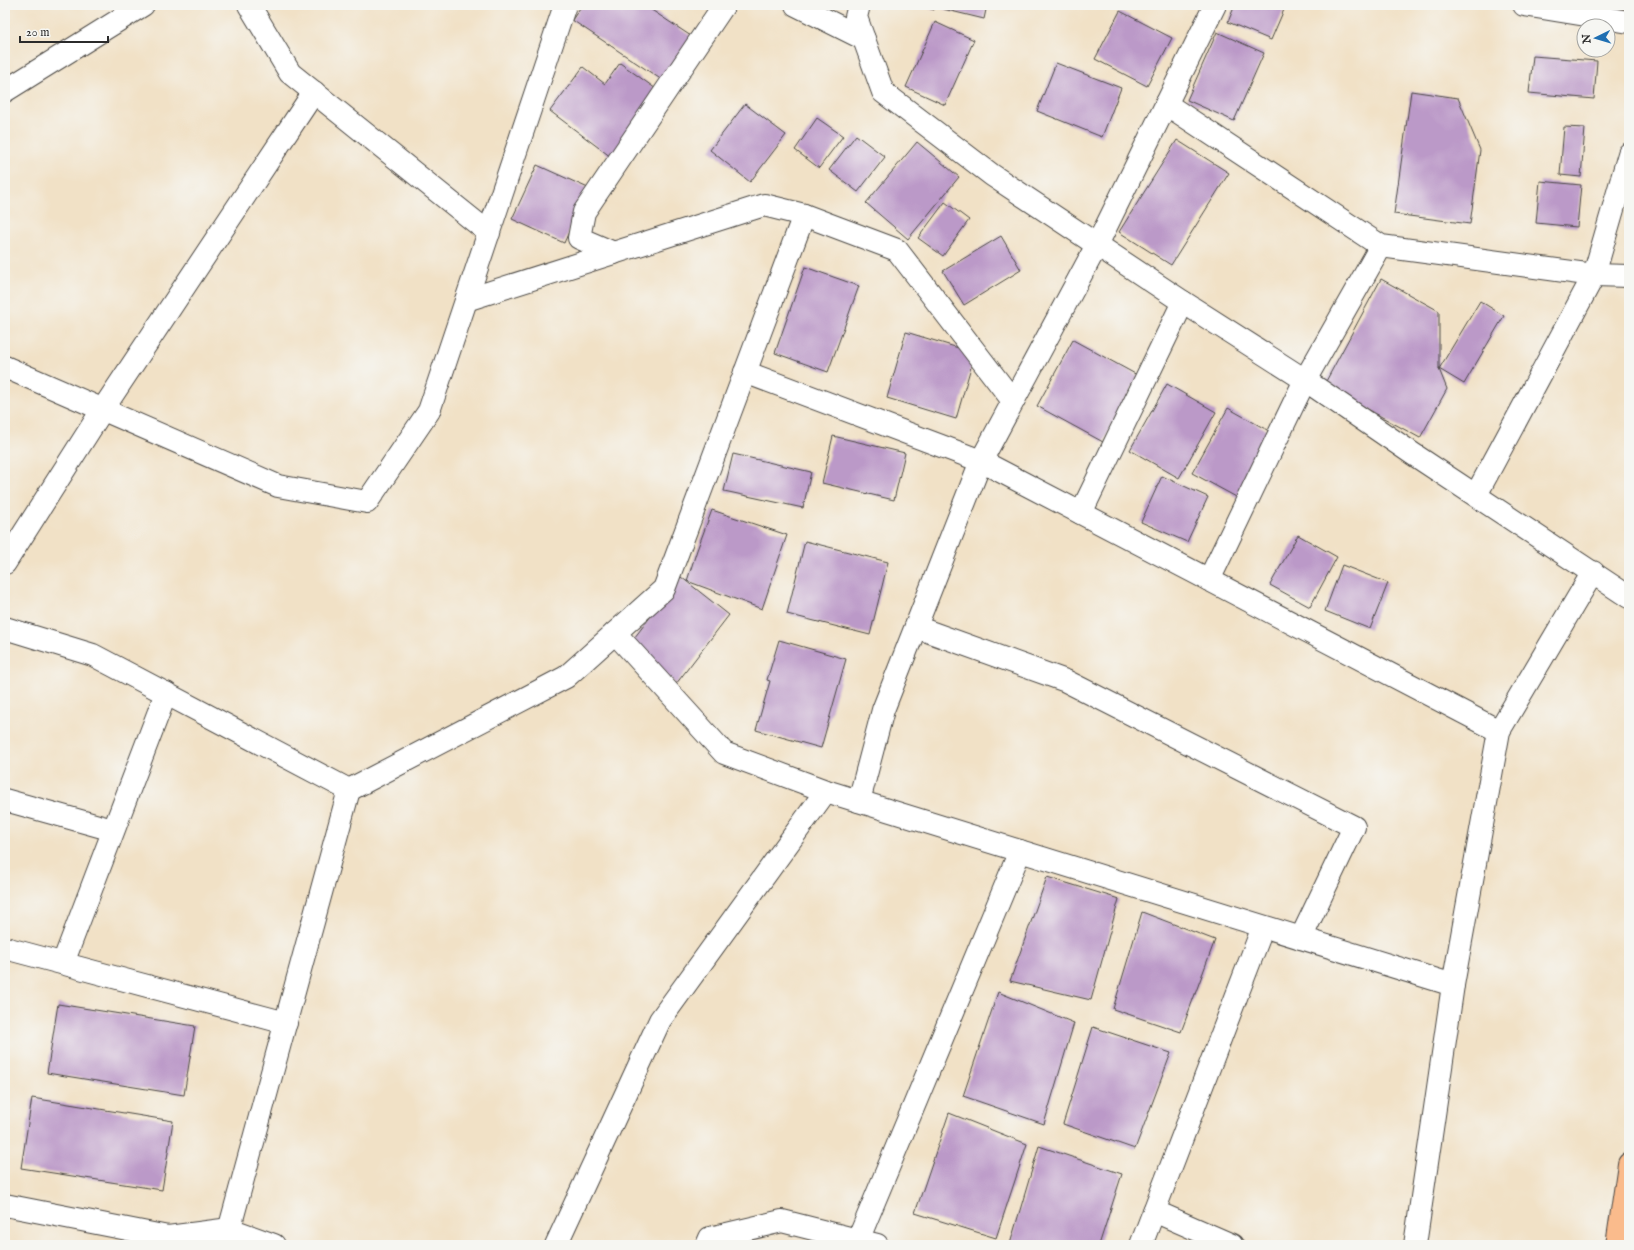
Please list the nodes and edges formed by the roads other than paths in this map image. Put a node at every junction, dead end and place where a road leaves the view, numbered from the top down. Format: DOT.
graph roads {
  1 [pos="143,5"];
  2 [pos="249,5"];
  3 [pos="565,5"];
  4 [pos="724,5"];
  5 [pos="796,5"];
  6 [pos="859,5"];
  7 [pos="1215,5"];
  8 [pos="1524,5"];
  9 [pos="1629,22"];
  10 [pos="864,39"];
  11 [pos="5,92"];
  12 [pos="314,92"];
  13 [pos="1166,104"];
  14 [pos="1629,154"];
  15 [pos="804,215"];
  16 [pos="489,233"];
  17 [pos="1097,245"];
  18 [pos="1381,246"];
  19 [pos="614,253"];
  20 [pos="1594,275"];
  21 [pos="1629,276"];
  22 [pos="466,300"];
  23 [pos="1183,302"];
  24 [pos="5,367"];
  25 [pos="745,372"];
  26 [pos="1305,380"];
  27 [pos="1013,401"];
  28 [pos="103,409"];
  29 [pos="981,461"];
  30 [pos="1476,495"];
  31 [pos="1081,513"];
  32 [pos="5,563"];
  33 [pos="1593,572"];
  34 [pos="1209,580"];
  35 [pos="1629,597"];
  36 [pos="916,627"];
  37 [pos="5,628"];
  38 [pos="615,633"];
  39 [pos="166,694"];
  40 [pos="1499,731"];
  41 [pos="349,790"];
  42 [pos="826,791"];
  43 [pos="5,800"];
  44 [pos="858,801"];
  45 [pos="114,830"];
  46 [pos="1020,851"];
  47 [pos="1264,927"];
  48 [pos="1301,938"];
  49 [pos="5,948"];
  50 [pos="63,963"];
  51 [pos="1453,985"];
  52 [pos="286,1023"];
  53 [pos="1629,1164"];
  54 [pos="5,1205"];
  55 [pos="1154,1211"];
  56 [pos="227,1237"];
  57 [pos="864,1243"];
  58 [pos="274,1245"];
  59 [pos="556,1245"];
  60 [pos="707,1245"];
  61 [pos="1141,1245"];
  62 [pos="1232,1245"];
  63 [pos="1415,1245"];
  64 [pos="1617,1245"];
  1 -- 11 [label="street"];
  2 -- 12 [label="street"];
  3 -- 16 [label="street"];
  4 -- 19 [label="street"];
  5 -- 10 [label="street"];
  6 -- 10 [label="street"];
  7 -- 13 [label="street"];
  8 -- 9 [label="street"];
  10 -- 17 [label="street"];
  12 -- 16 [label="street"];
  12 -- 28 [label="street"];
  13 -- 17 [label="street"];
  13 -- 18 [label="street"];
  14 -- 20 [label="street"];
  15 -- 19 [label="street"];
  15 -- 25 [label="street"];
  15 -- 27 [label="street"];
  16 -- 22 [label="street"];
  17 -- 23 [label="street"];
  17 -- 27 [label="street"];
  18 -- 20 [label="street"];
  18 -- 26 [label="street"];
  19 -- 22 [label="street"];
  20 -- 21 [label="street"];
  20 -- 30 [label="street"];
  22 -- 28 [label="street"];
  23 -- 26 [label="street"];
  23 -- 31 [label="street"];
  24 -- 28 [label="street"];
  25 -- 29 [label="street"];
  25 -- 38 [label="street"];
  26 -- 30 [label="street"];
  26 -- 34 [label="street"];
  27 -- 29 [label="street"];
  28 -- 32 [label="street"];
  29 -- 31 [label="street"];
  29 -- 36 [label="street"];
  30 -- 33 [label="street"];
  31 -- 34 [label="street"];
  33 -- 35 [label="street"];
  33 -- 40 [label="street"];
  34 -- 40 [label="street"];
  36 -- 44 [label="street"];
  36 -- 48 [label="street"];
  37 -- 39 [label="street"];
  38 -- 41 [label="street"];
  38 -- 42 [label="street"];
  39 -- 41 [label="street"];
  39 -- 45 [label="street"];
  40 -- 51 [label="street"];
  41 -- 52 [label="street"];
  42 -- 44 [label="street"];
  42 -- 59 [label="street"];
  43 -- 45 [label="street"];
  44 -- 46 [label="street"];
  45 -- 50 [label="street"];
  46 -- 47 [label="street"];
  46 -- 57 [label="street"];
  47 -- 48 [label="street"];
  47 -- 55 [label="street"];
  48 -- 51 [label="street"];
  49 -- 50 [label="street"];
  50 -- 52 [label="street"];
  51 -- 63 [label="street"];
  52 -- 56 [label="street"];
  53 -- 64 [label="highway"];
  54 -- 56 [label="street"];
  55 -- 61 [label="street"];
  55 -- 62 [label="street"];
  56 -- 58 [label="street"];
  57 -- 60 [label="street"];
}
